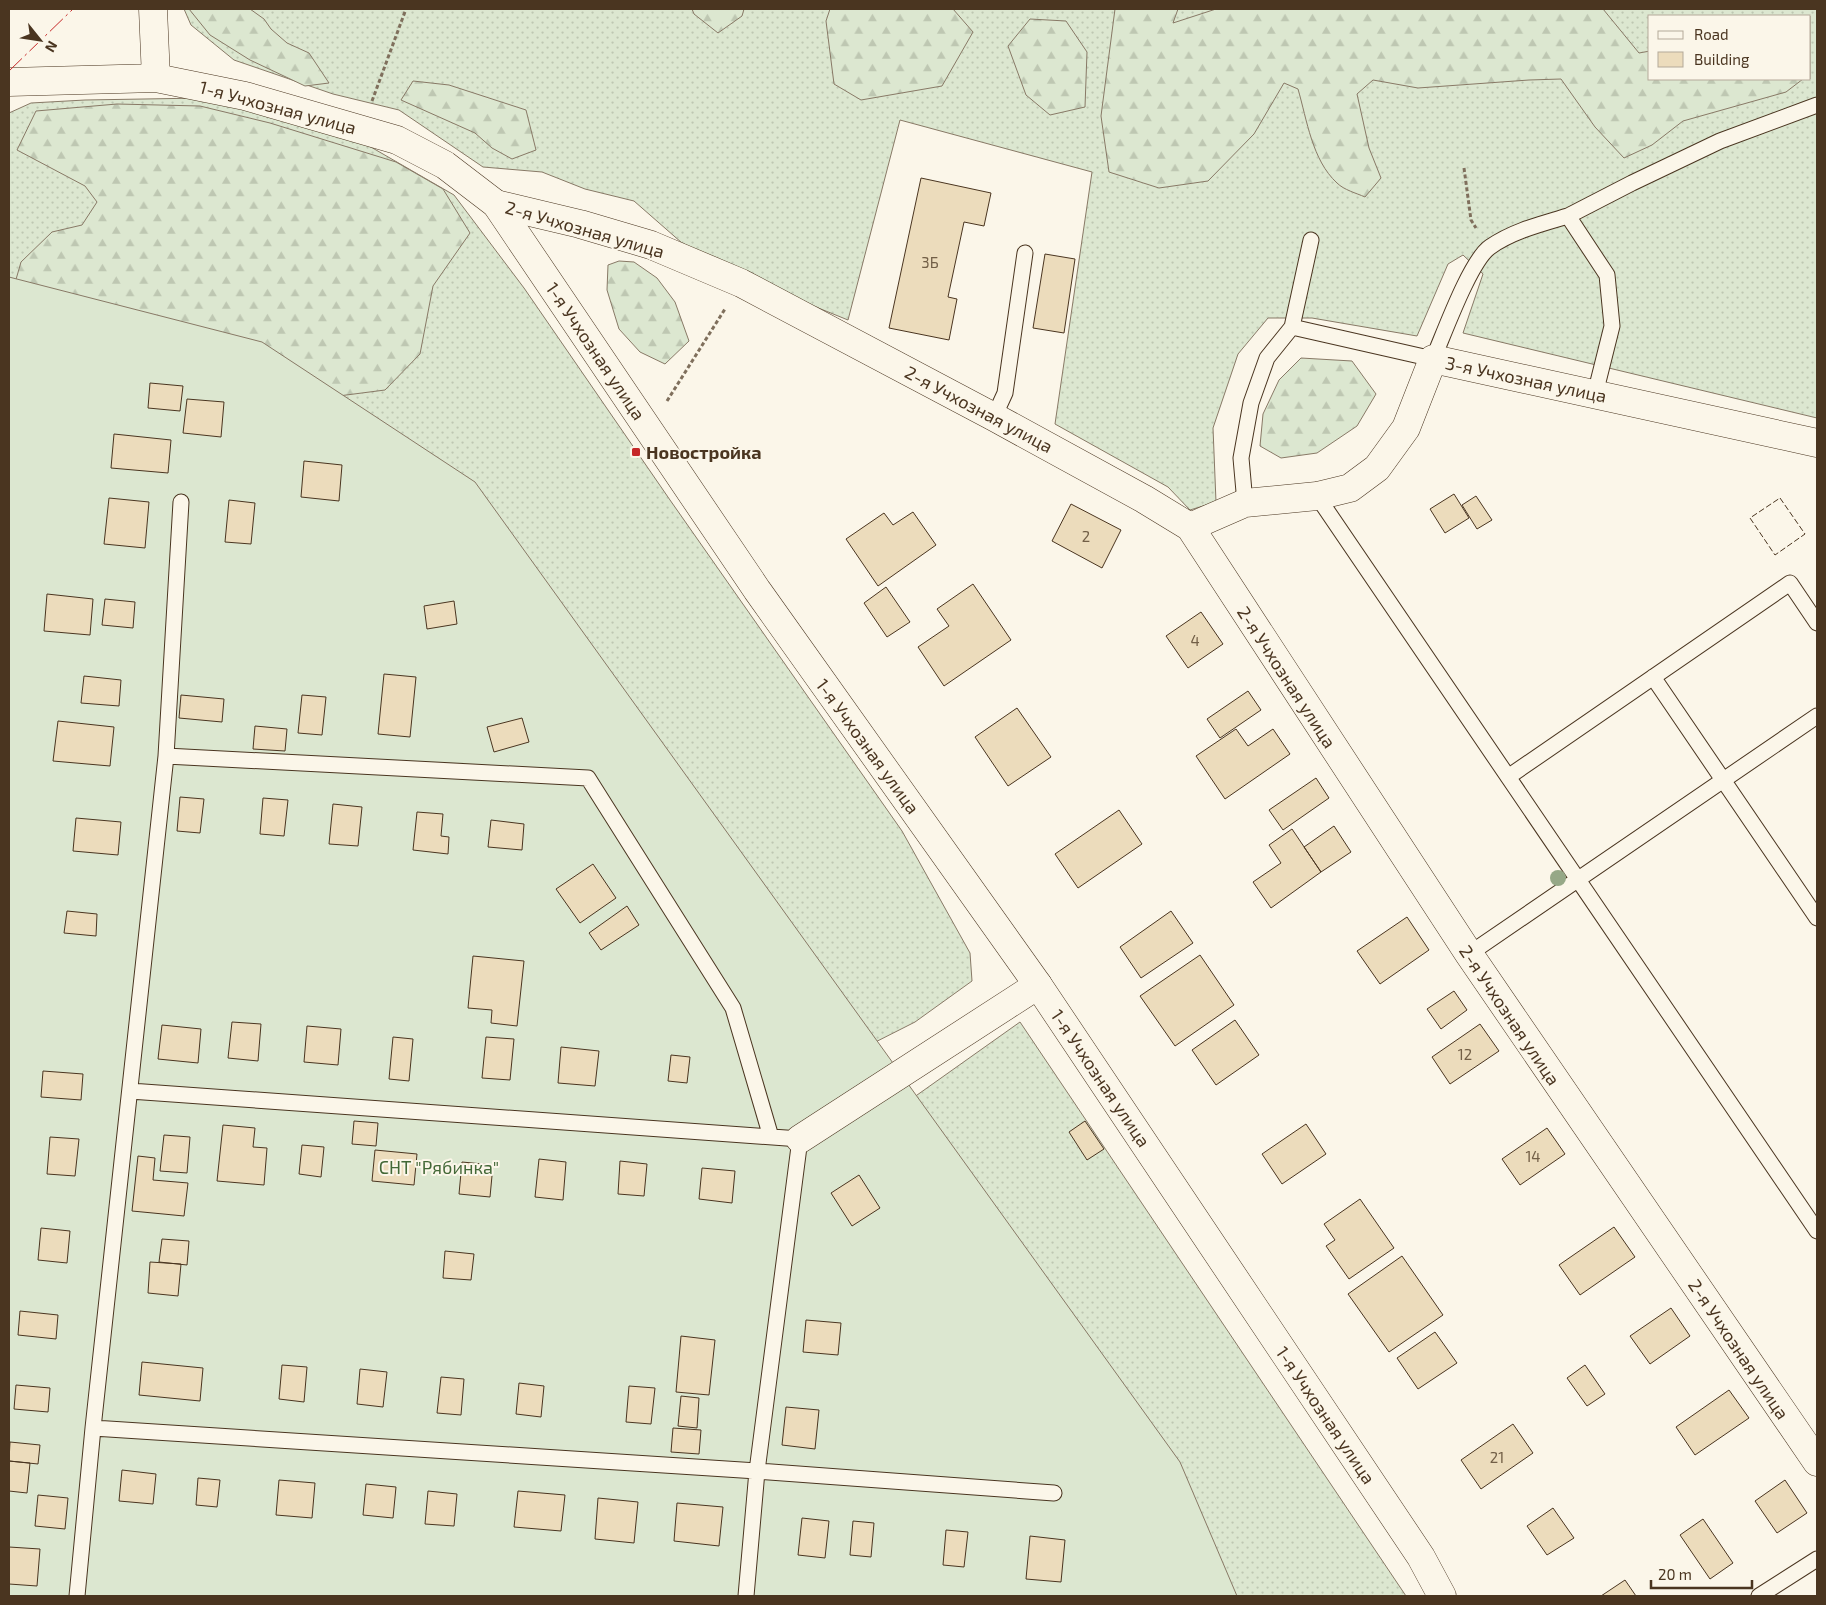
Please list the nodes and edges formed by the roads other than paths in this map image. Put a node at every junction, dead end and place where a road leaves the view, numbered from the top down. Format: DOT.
graph roads {
  1 [pos="153,9"];
  2 [pos="156,78"];
  3 [pos="9,82"];
  4 [pos="1817,105"];
  5 [pos="496,204"];
  6 [pos="1568,216"];
  7 [pos="1312,240"];
  8 [pos="1025,253"];
  9 [pos="1292,327"];
  10 [pos="1433,359"];
  11 [pos="1595,394"];
  12 [pos="994,416"];
  13 [pos="1817,443"];
  14 [pos="1317,496"];
  15 [pos="181,502"];
  16 [pos="1245,503"];
  17 [pos="1190,528"];
  18 [pos="1817,623"];
  19 [pos="1653,677"];
  20 [pos="1817,716"];
  21 [pos="166,756"];
  22 [pos="1508,776"];
  23 [pos="1724,780"];
  24 [pos="1578,880"];
  25 [pos="1817,918"];
  26 [pos="1469,954"];
  27 [pos="1038,985"];
  28 [pos="130,1091"];
  29 [pos="771,1137"];
  30 [pos="800,1139"];
  31 [pos="1817,1231"];
  32 [pos="93,1428"];
  33 [pos="1817,1462"];
  34 [pos="757,1471"];
  35 [pos="1054,1493"];
  36 [pos="1817,1559"];
  37 [pos="77,1596"];
  38 [pos="746,1596"];
  39 [pos="1442,1596"];
  40 [pos="1759,1596"];
  1 -- 2 [label="street"];
  2 -- 3 [label="street, 1-я Учхозная улица"];
  2 -- 5 [label="street, 1-я Учхозная улица"];
  4 -- 6 [label="lane"];
  5 -- 12 [label="street, 2-я Учхозная улица"];
  5 -- 27 [label="street, 1-я Учхозная улица"];
  6 -- 10 [label="lane"];
  6 -- 11 [label="lane"];
  7 -- 9 [label="lane"];
  8 -- 12 [label="lane"];
  9 -- 10 [label="lane"];
  9 -- 16 [label="lane"];
  10 -- 11 [label="street, 3-я Учхозная улица"];
  10 -- 14 [label="street, 3-я Учхозная улица"];
  11 -- 13 [label="street, 3-я Учхозная улица"];
  12 -- 17 [label="street, 2-я Учхозная улица"];
  14 -- 16 [label="street, 3-я Учхозная улица"];
  14 -- 22 [label="lane"];
  15 -- 21 [label="lane"];
  16 -- 17 [label="street, 3-я Учхозная улица"];
  17 -- 26 [label="street, 2-я Учхозная улица"];
  18 -- 19 [label="lane"];
  19 -- 22 [label="lane"];
  19 -- 23 [label="lane"];
  20 -- 23 [label="lane"];
  21 -- 28 [label="lane"];
  21 -- 29 [label="lane"];
  22 -- 24 [label="lane"];
  23 -- 24 [label="lane"];
  23 -- 25 [label="lane"];
  24 -- 26 [label="lane"];
  24 -- 31 [label="lane"];
  26 -- 33 [label="street, 2-я Учхозная улица"];
  27 -- 30 [label="street"];
  27 -- 39 [label="street, 1-я Учхозная улица"];
  28 -- 29 [label="lane"];
  28 -- 32 [label="lane"];
  29 -- 30 [label="lane"];
  30 -- 34 [label="lane"];
  32 -- 34 [label="lane"];
  32 -- 37 [label="lane"];
  34 -- 35 [label="lane"];
  34 -- 38 [label="lane"];
  36 -- 40 [label="lane"];
}
